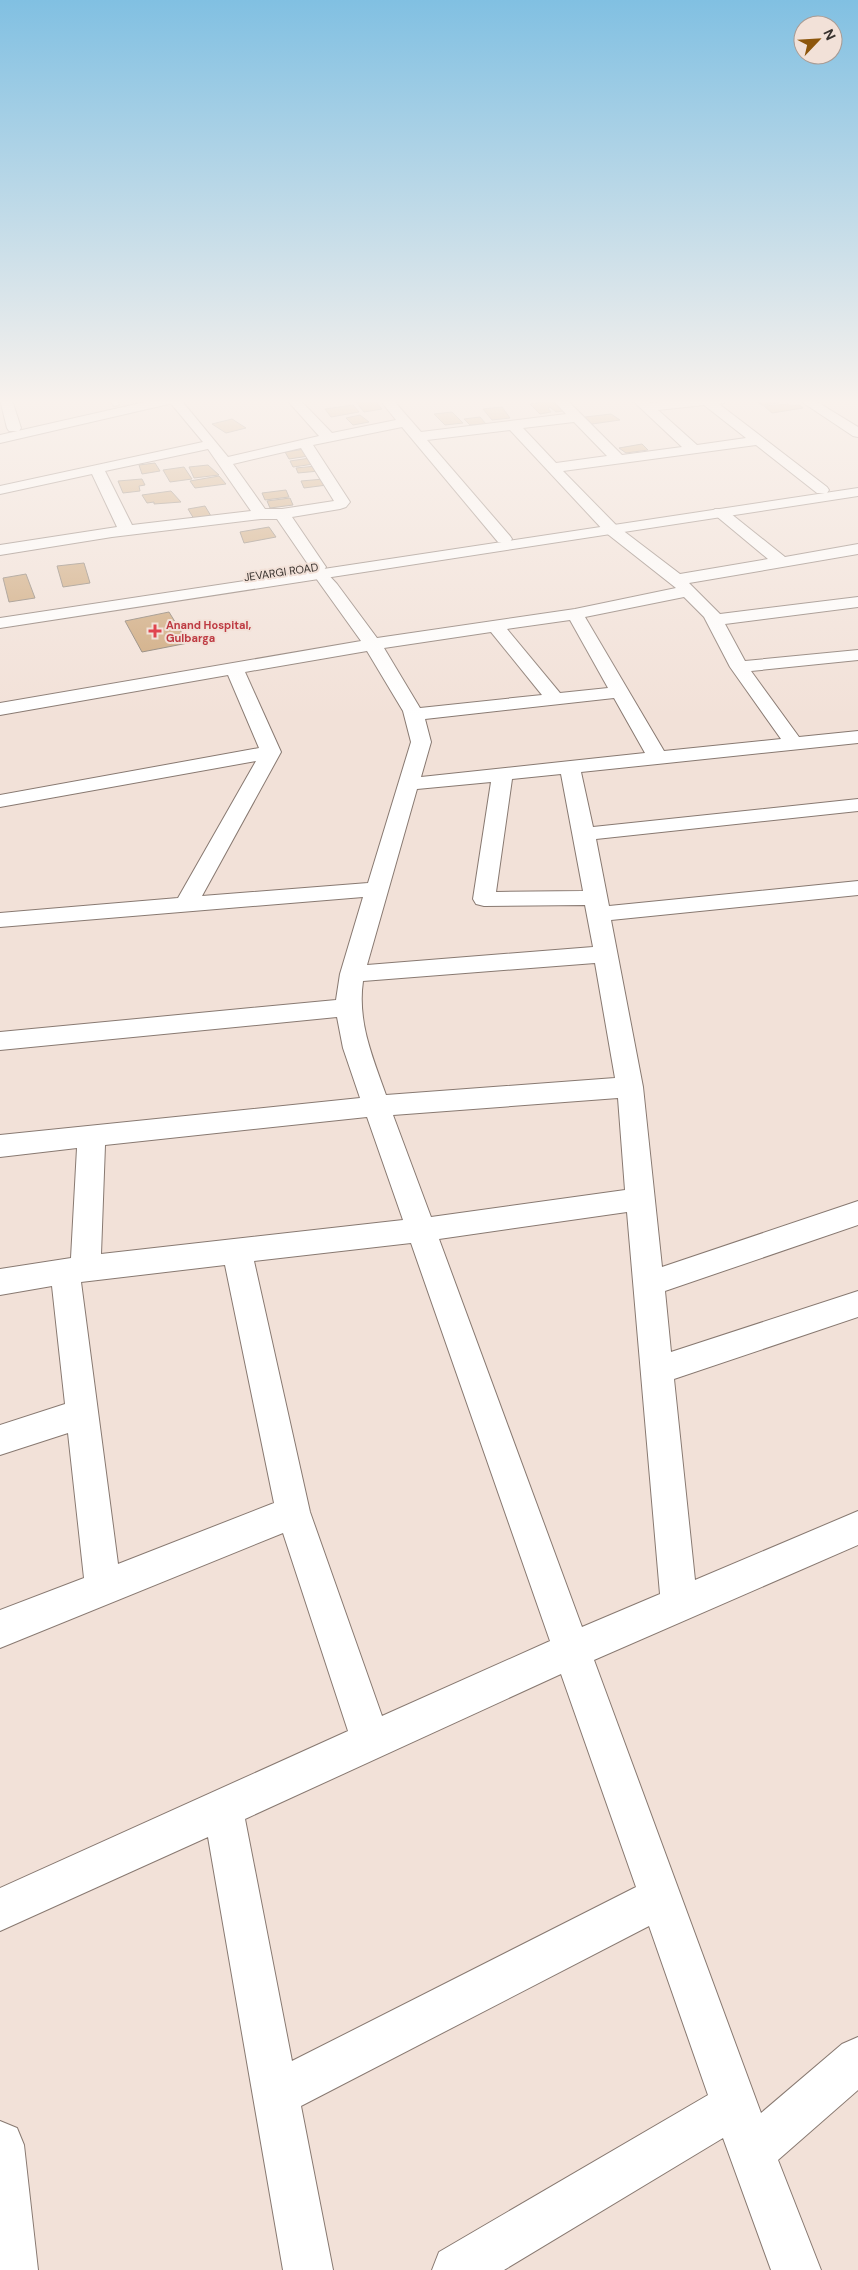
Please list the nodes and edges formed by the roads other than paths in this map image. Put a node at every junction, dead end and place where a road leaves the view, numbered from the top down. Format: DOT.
graph roads {
  1 [pos="114,506"];
  2 [pos="255,506"];
  3 [pos="335,506"];
  4 [pos="476,506"];
  5 [pos="588,506"];
  6 [pos="727,506"];
  7 [pos="762,506"];
  8 [pos="720,512"];
  9 [pos="261,514"];
  10 [pos="282,514"];
  11 [pos="607,526"];
  12 [pos="126,531"];
  13 [pos="504,539"];
  14 [pos="858,549"];
  15 [pos="0,550"];
  16 [pos="781,562"];
  17 [pos="320,570"];
  18 [pos="683,585"];
  19 [pos="858,602"];
  20 [pos="0,614"];
  21 [pos="576,614"];
  22 [pos="714,620"];
  23 [pos="0,623"];
  24 [pos="495,626"];
  25 [pos="374,644"];
  26 [pos="858,655"];
  27 [pos="739,667"];
  28 [pos="235,669"];
  29 [pos="620,692"];
  30 [pos="555,699"];
  31 [pos="0,709"];
  32 [pos="415,714"];
  33 [pos="858,737"];
  34 [pos="794,744"];
  35 [pos="271,752"];
  36 [pos="658,758"];
  37 [pos="570,768"];
  38 [pos="502,774"];
  39 [pos="408,784"];
  40 [pos="0,801"];
  41 [pos="858,805"];
  42 [pos="584,834"];
  43 [pos="858,888"];
  44 [pos="376,889"];
  45 [pos="185,906"];
  46 [pos="597,906"];
  47 [pos="0,920"];
  48 [pos="606,954"];
  49 [pos="352,974"];
  50 [pos="348,1007"];
  51 [pos="0,1041"];
  52 [pos="630,1087"];
  53 [pos="377,1106"];
  54 [pos="92,1136"];
  55 [pos="0,1146"];
  56 [pos="641,1198"];
  57 [pos="858,1213"];
  58 [pos="422,1230"];
  59 [pos="237,1251"];
  60 [pos="75,1270"];
  61 [pos="0,1282"];
  62 [pos="649,1284"];
  63 [pos="858,1304"];
  64 [pos="657,1371"];
  65 [pos="82,1413"];
  66 [pos="0,1440"];
  67 [pos="294,1512"];
  68 [pos="858,1528"];
  69 [pos="103,1588"];
  70 [pos="679,1605"];
  71 [pos="0,1630"];
  72 [pos="572,1650"];
  73 [pos="371,1741"];
  74 [pos="223,1808"];
  75 [pos="661,1897"];
  76 [pos="0,1910"];
  77 [pos="858,2060"];
  78 [pos="276,2094"];
  79 [pos="735,2105"];
  80 [pos="0,2145"];
  81 [pos="752,2152"];
  82 [pos="13,2270"];
  83 [pos="308,2270"];
  84 [pos="457,2270"];
  85 [pos="796,2270"];
  1 -- 12 [label="street"];
  2 -- 9 [label="street"];
  3 -- 10 [label="street"];
  4 -- 13 [label="street"];
  5 -- 11 [label="street"];
  6 -- 11 [label="street, JEVARGI ROAD"];
  7 -- 8 [label="street"];
  8 -- 11 [label="street"];
  8 -- 16 [label="street"];
  9 -- 10 [label="street"];
  9 -- 12 [label="street"];
  10 -- 17 [label="street"];
  11 -- 13 [label="street, JEVARGI ROAD"];
  11 -- 17 [label="street"];
  11 -- 18 [label="street"];
  12 -- 15 [label="street"];
  13 -- 17 [label="street, JEVARGI ROAD"];
  14 -- 16 [label="street"];
  16 -- 18 [label="street"];
  17 -- 20 [label="street, JEVARGI ROAD"];
  17 -- 23 [label="street"];
  17 -- 25 [label="street"];
  18 -- 21 [label="street"];
  18 -- 22 [label="street"];
  19 -- 22 [label="street"];
  21 -- 24 [label="street"];
  21 -- 29 [label="street"];
  22 -- 27 [label="street"];
  24 -- 25 [label="street"];
  24 -- 30 [label="street"];
  25 -- 28 [label="street"];
  25 -- 32 [label="street"];
  26 -- 27 [label="street"];
  27 -- 34 [label="street"];
  28 -- 31 [label="street"];
  28 -- 35 [label="street"];
  29 -- 30 [label="street"];
  29 -- 36 [label="street"];
  30 -- 32 [label="street"];
  32 -- 39 [label="street"];
  33 -- 34 [label="street"];
  34 -- 36 [label="street"];
  35 -- 40 [label="street"];
  35 -- 45 [label="street"];
  36 -- 37 [label="street"];
  37 -- 38 [label="street"];
  37 -- 42 [label="street"];
  38 -- 39 [label="street"];
  38 -- 46 [label="street"];
  39 -- 44 [label="street"];
  41 -- 42 [label="street"];
  42 -- 46 [label="street"];
  43 -- 46 [label="street"];
  44 -- 45 [label="street"];
  44 -- 49 [label="street"];
  45 -- 47 [label="street"];
  46 -- 48 [label="street"];
  48 -- 49 [label="street"];
  48 -- 52 [label="street"];
  49 -- 50 [label="street"];
  50 -- 51 [label="street"];
  50 -- 53 [label="street"];
  52 -- 53 [label="street"];
  52 -- 56 [label="street"];
  53 -- 54 [label="street"];
  53 -- 58 [label="street"];
  54 -- 55 [label="street"];
  54 -- 60 [label="street"];
  56 -- 58 [label="street"];
  56 -- 62 [label="street"];
  57 -- 62 [label="street"];
  58 -- 59 [label="street"];
  58 -- 72 [label="street"];
  59 -- 60 [label="street"];
  59 -- 67 [label="street"];
  60 -- 61 [label="street"];
  60 -- 65 [label="street"];
  62 -- 64 [label="street"];
  63 -- 64 [label="street"];
  64 -- 70 [label="street"];
  65 -- 66 [label="street"];
  65 -- 69 [label="street"];
  67 -- 69 [label="street"];
  67 -- 73 [label="street"];
  68 -- 70 [label="street"];
  69 -- 71 [label="street"];
  70 -- 72 [label="street"];
  72 -- 73 [label="street"];
  72 -- 75 [label="street"];
  73 -- 74 [label="street"];
  74 -- 76 [label="street"];
  74 -- 78 [label="street"];
  75 -- 78 [label="street"];
  75 -- 79 [label="street"];
  77 -- 81 [label="street"];
  78 -- 83 [label="street"];
  79 -- 81 [label="street"];
  79 -- 84 [label="street"];
  80 -- 82 [label="street"];
  81 -- 85 [label="street"];
}
